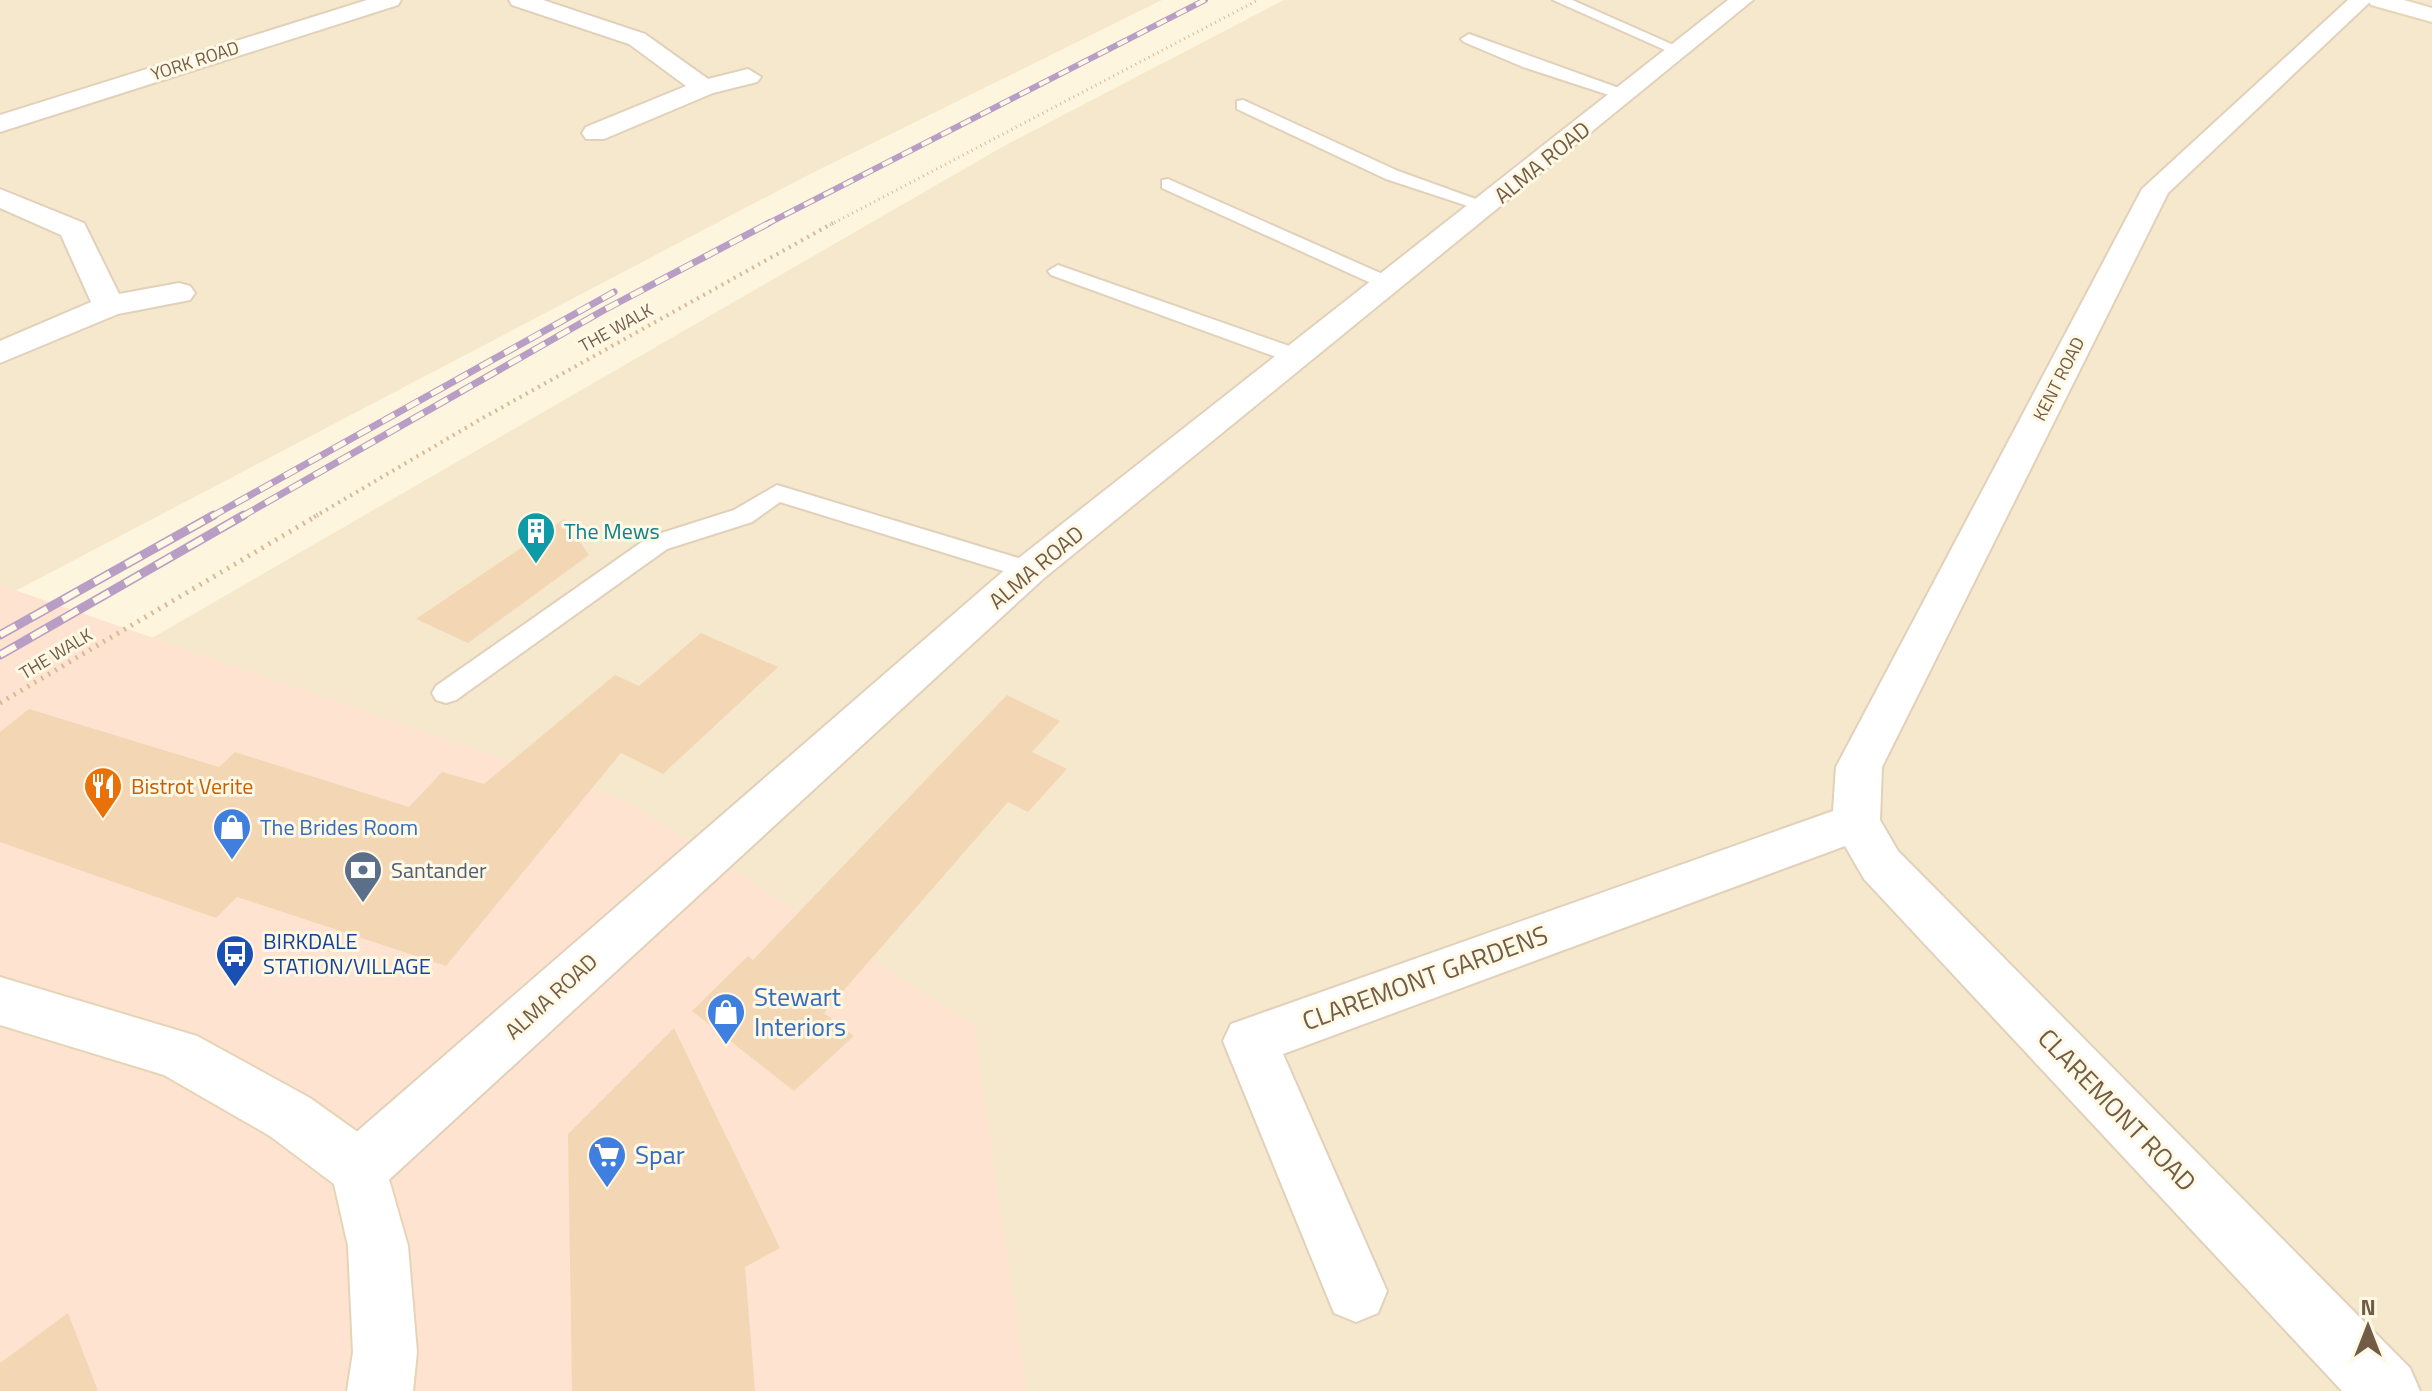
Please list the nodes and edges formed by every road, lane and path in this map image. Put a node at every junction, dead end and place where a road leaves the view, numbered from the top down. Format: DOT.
graph roads {
  1 [pos="310,0"];
  2 [pos="390,0"];
  3 [pos="520,0"];
  4 [pos="1258,0"];
  5 [pos="1560,0"];
  6 [pos="2361,0"];
  7 [pos="2379,0"];
  8 [pos="1739,1"];
  9 [pos="348,12"];
  10 [pos="2432,15"];
  11 [pos="1469,39"];
  12 [pos="1679,51"];
  13 [pos="748,77"];
  14 [pos="704,88"];
  15 [pos="1624,95"];
  16 [pos="1243,105"];
  17 [pos="0,124"];
  18 [pos="595,133"];
  19 [pos="1168,184"];
  20 [pos="0,198"];
  21 [pos="1486,206"];
  22 [pos="1058,271"];
  23 [pos="1389,284"];
  24 [pos="179,293"];
  25 [pos="109,306"];
  26 [pos="0,353"];
  27 [pos="1298,357"];
  28 [pos="1029,570"];
  29 [pos="446,693"];
  30 [pos="0,703"];
  31 [pos="1856,822"];
  32 [pos="0,1001"];
  33 [pos="359,1168"];
  34 [pos="1356,1291"];
  35 [pos="380,1391"];
  36 [pos="2387,1391"];
  1 -- 9 [label="street"];
  2 -- 9 [label="street, YORK ROAD"];
  3 -- 14 [label="street"];
  4 -- 30 [label="path, THE WALK"];
  5 -- 12 [label="lane"];
  6 -- 31 [label="street, KENT ROAD"];
  7 -- 10 [label="street"];
  8 -- 12 [label="street, ALMA ROAD"];
  9 -- 17 [label="street, YORK ROAD"];
  11 -- 15 [label="lane"];
  12 -- 15 [label="street, ALMA ROAD"];
  13 -- 14 [label="street"];
  14 -- 18 [label="street"];
  15 -- 21 [label="street, ALMA ROAD"];
  16 -- 21 [label="lane"];
  19 -- 23 [label="lane"];
  20 -- 25 [label="street"];
  21 -- 23 [label="street, ALMA ROAD"];
  22 -- 27 [label="lane"];
  23 -- 27 [label="street, ALMA ROAD"];
  24 -- 25 [label="street"];
  25 -- 26 [label="street"];
  27 -- 28 [label="street, ALMA ROAD"];
  28 -- 29 [label="lane"];
  28 -- 33 [label="street, ALMA ROAD"];
  31 -- 34 [label="street, CLAREMONT GARDENS"];
  31 -- 36 [label="street, CLAREMONT ROAD"];
  32 -- 33 [label="street"];
  33 -- 35 [label="street"];
}
